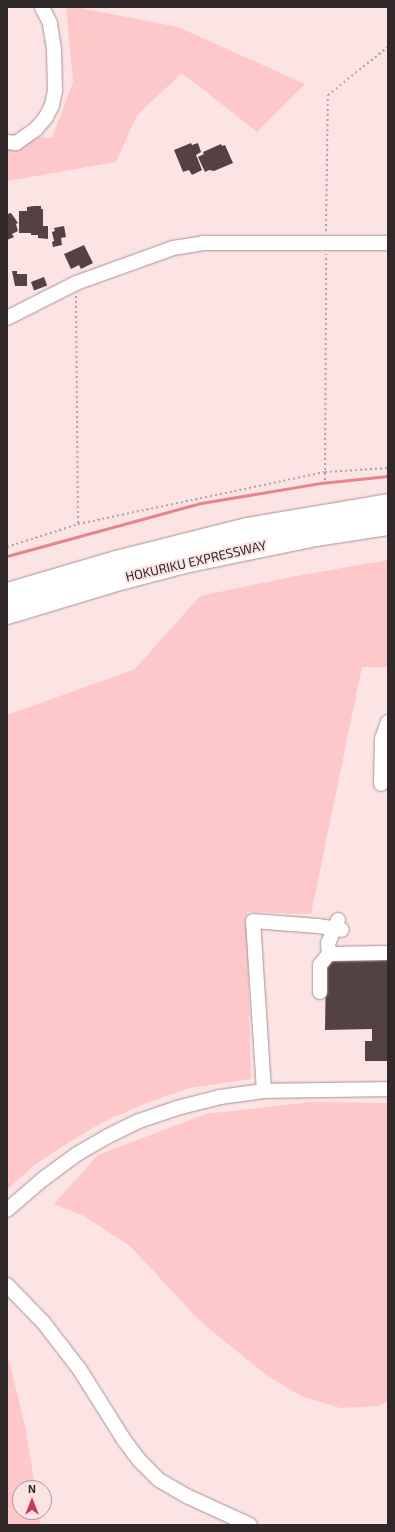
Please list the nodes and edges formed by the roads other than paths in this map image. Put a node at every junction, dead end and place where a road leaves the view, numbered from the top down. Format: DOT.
graph roads {
  1 [pos="42,7"];
  2 [pos="7,142"];
  3 [pos="388,243"];
  4 [pos="7,318"];
  5 [pos="388,504"];
  6 [pos="388,524"];
  7 [pos="7,593"];
  8 [pos="7,613"];
  9 [pos="388,722"];
  10 [pos="381,784"];
  11 [pos="388,953"];
  12 [pos="330,954"];
  13 [pos="320,992"];
  14 [pos="388,1089"];
  15 [pos="264,1091"];
  16 [pos="7,1210"];
  17 [pos="7,1285"];
  18 [pos="250,1525"];
  1 -- 2 [label="street"];
  3 -- 4 [label="street"];
  5 -- 7 [label="highway, HOKURIKU EXPRESSWAY"];
  6 -- 8 [label="highway, HOKURIKU EXPRESSWAY"];
  9 -- 10 [label="street"];
  11 -- 12 [label="street"];
  12 -- 13 [label="street"];
  12 -- 15 [label="street"];
  14 -- 15 [label="street"];
  15 -- 16 [label="street"];
  17 -- 18 [label="street"];
}
